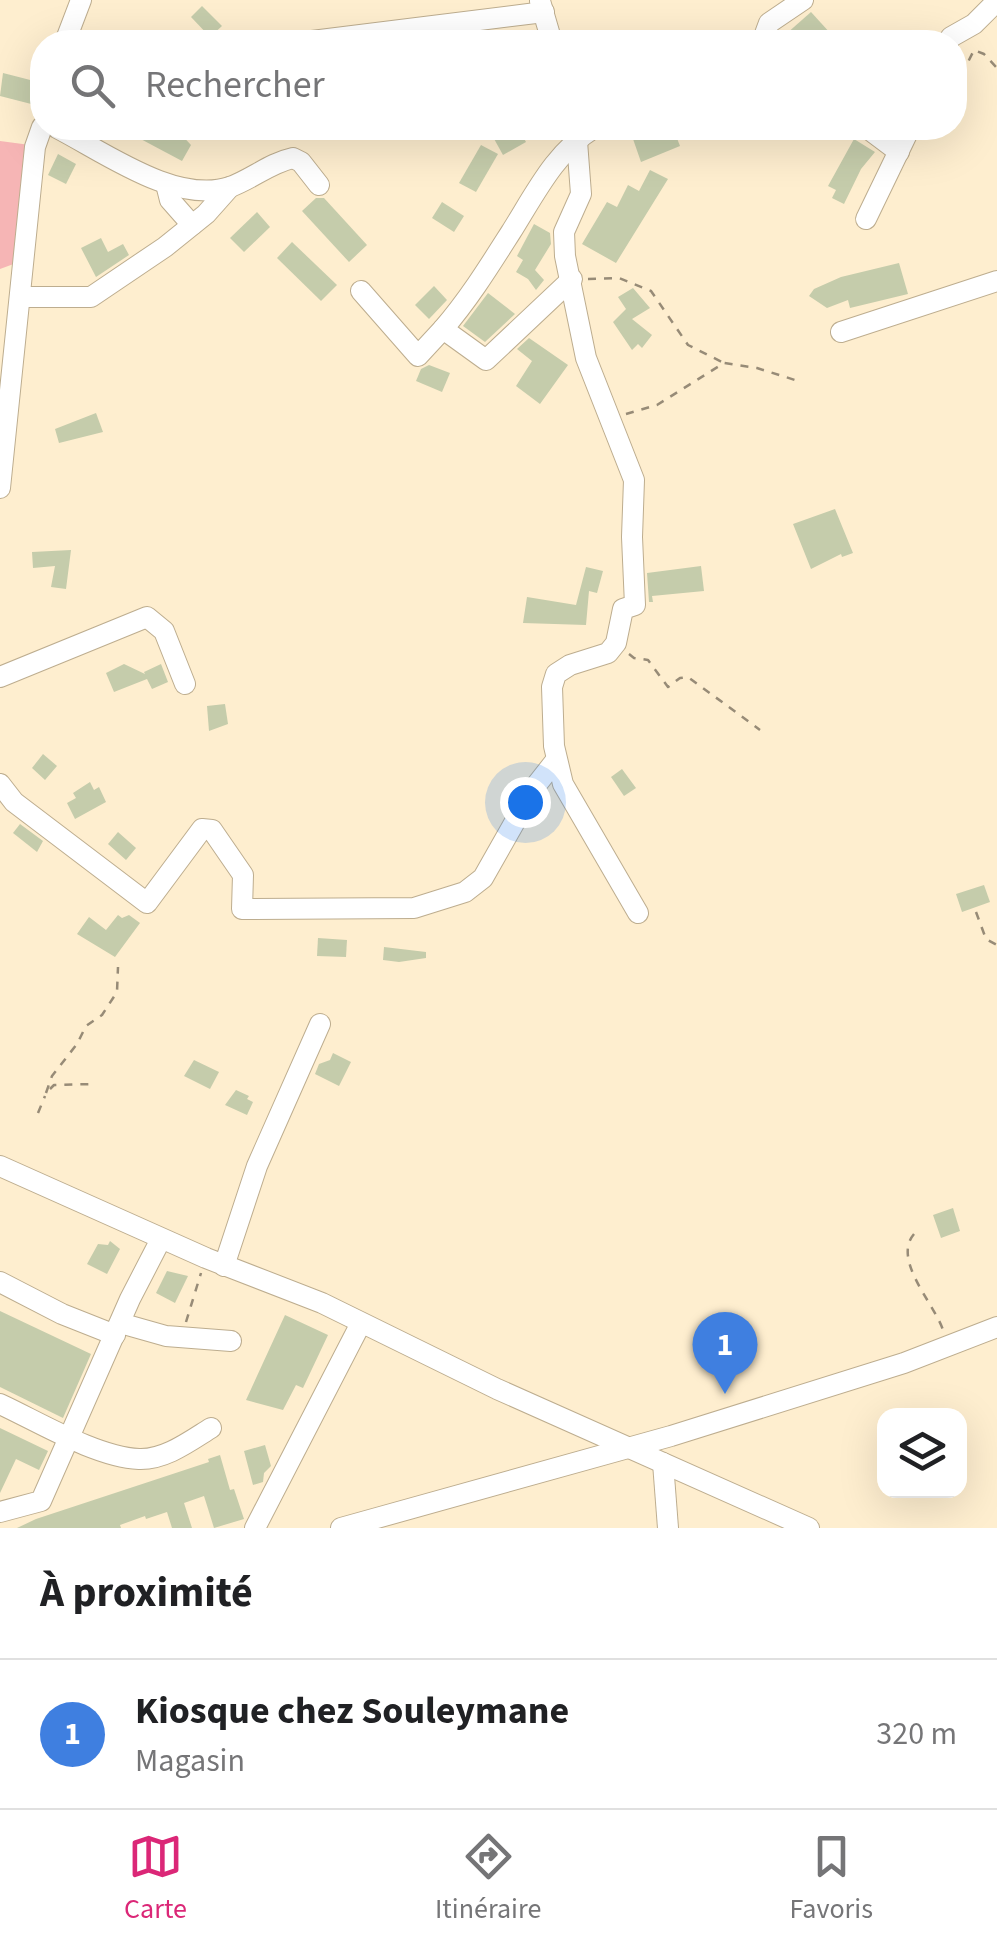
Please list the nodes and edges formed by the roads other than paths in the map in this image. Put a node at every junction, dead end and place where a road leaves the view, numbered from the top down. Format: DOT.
graph roads {
  1 [pos="81,0"];
  2 [pos="803,0"];
  3 [pos="997,1"];
  4 [pos="541,6"];
  5 [pos="70,30"];
  6 [pos="383,30"];
  7 [pos="548,30"];
  8 [pos="766,30"];
  9 [pos="962,30"];
  10 [pos="37,140"];
  11 [pos="80,140"];
  12 [pos="575,140"];
  13 [pos="583,140"];
  14 [pos="884,140"];
  15 [pos="905,140"];
  16 [pos="900,152"];
  17 [pos="166,184"];
  18 [pos="319,185"];
  19 [pos="230,187"];
  20 [pos="866,219"];
  21 [pos="192,225"];
  22 [pos="22,263"];
  23 [pos="0,272"];
  24 [pos="572,280"];
  25 [pos="997,281"];
  26 [pos="362,290"];
  27 [pos="21,297"];
  28 [pos="442,329"];
  29 [pos="841,332"];
  30 [pos="0,488"];
  31 [pos="0,678"];
  32 [pos="185,684"];
  33 [pos="556,760"];
  34 [pos="0,784"];
  35 [pos="638,913"];
  36 [pos="320,1024"];
  37 [pos="0,1166"];
  38 [pos="160,1239"];
  39 [pos="215,1262"];
  40 [pos="0,1282"];
  41 [pos="361,1323"];
  42 [pos="997,1328"];
  43 [pos="118,1329"];
  44 [pos="231,1341"];
  45 [pos="0,1404"];
  46 [pos="211,1428"];
  47 [pos="70,1436"];
  48 [pos="627,1448"];
  49 [pos="663,1463"];
  50 [pos="0,1512"];
  51 [pos="255,1528"];
  52 [pos="341,1528"];
  53 [pos="668,1528"];
  54 [pos="809,1528"];
  1 -- 5 [label="street"];
  2 -- 8 [label="street"];
  3 -- 9 [label="street"];
  4 -- 6 [label="street"];
  4 -- 7 [label="street"];
  10 -- 22 [label="street"];
  11 -- 17 [label="street"];
  12 -- 28 [label="street"];
  13 -- 24 [label="street"];
  14 -- 16 [label="street"];
  15 -- 16 [label="street"];
  16 -- 20 [label="street"];
  17 -- 19 [label="street"];
  17 -- 21 [label="street"];
  18 -- 19 [label="street"];
  19 -- 21 [label="street"];
  21 -- 27 [label="street"];
  22 -- 23 [label="street"];
  22 -- 27 [label="street"];
  24 -- 28 [label="street"];
  24 -- 33 [label="street"];
  25 -- 29 [label="street"];
  26 -- 28 [label="street"];
  27 -- 30 [label="street"];
  31 -- 32 [label="street"];
  33 -- 34 [label="street"];
  33 -- 35 [label="street"];
  36 -- 39 [label="street"];
  37 -- 38 [label="street"];
  38 -- 39 [label="street"];
  38 -- 43 [label="street"];
  39 -- 41 [label="street"];
  40 -- 43 [label="street"];
  41 -- 48 [label="street"];
  41 -- 51 [label="street"];
  42 -- 48 [label="street"];
  43 -- 44 [label="street"];
  43 -- 47 [label="street"];
  45 -- 47 [label="street"];
  46 -- 47 [label="street"];
  47 -- 50 [label="street"];
  48 -- 49 [label="street"];
  48 -- 52 [label="street"];
  49 -- 53 [label="street"];
  49 -- 54 [label="street"];
}
